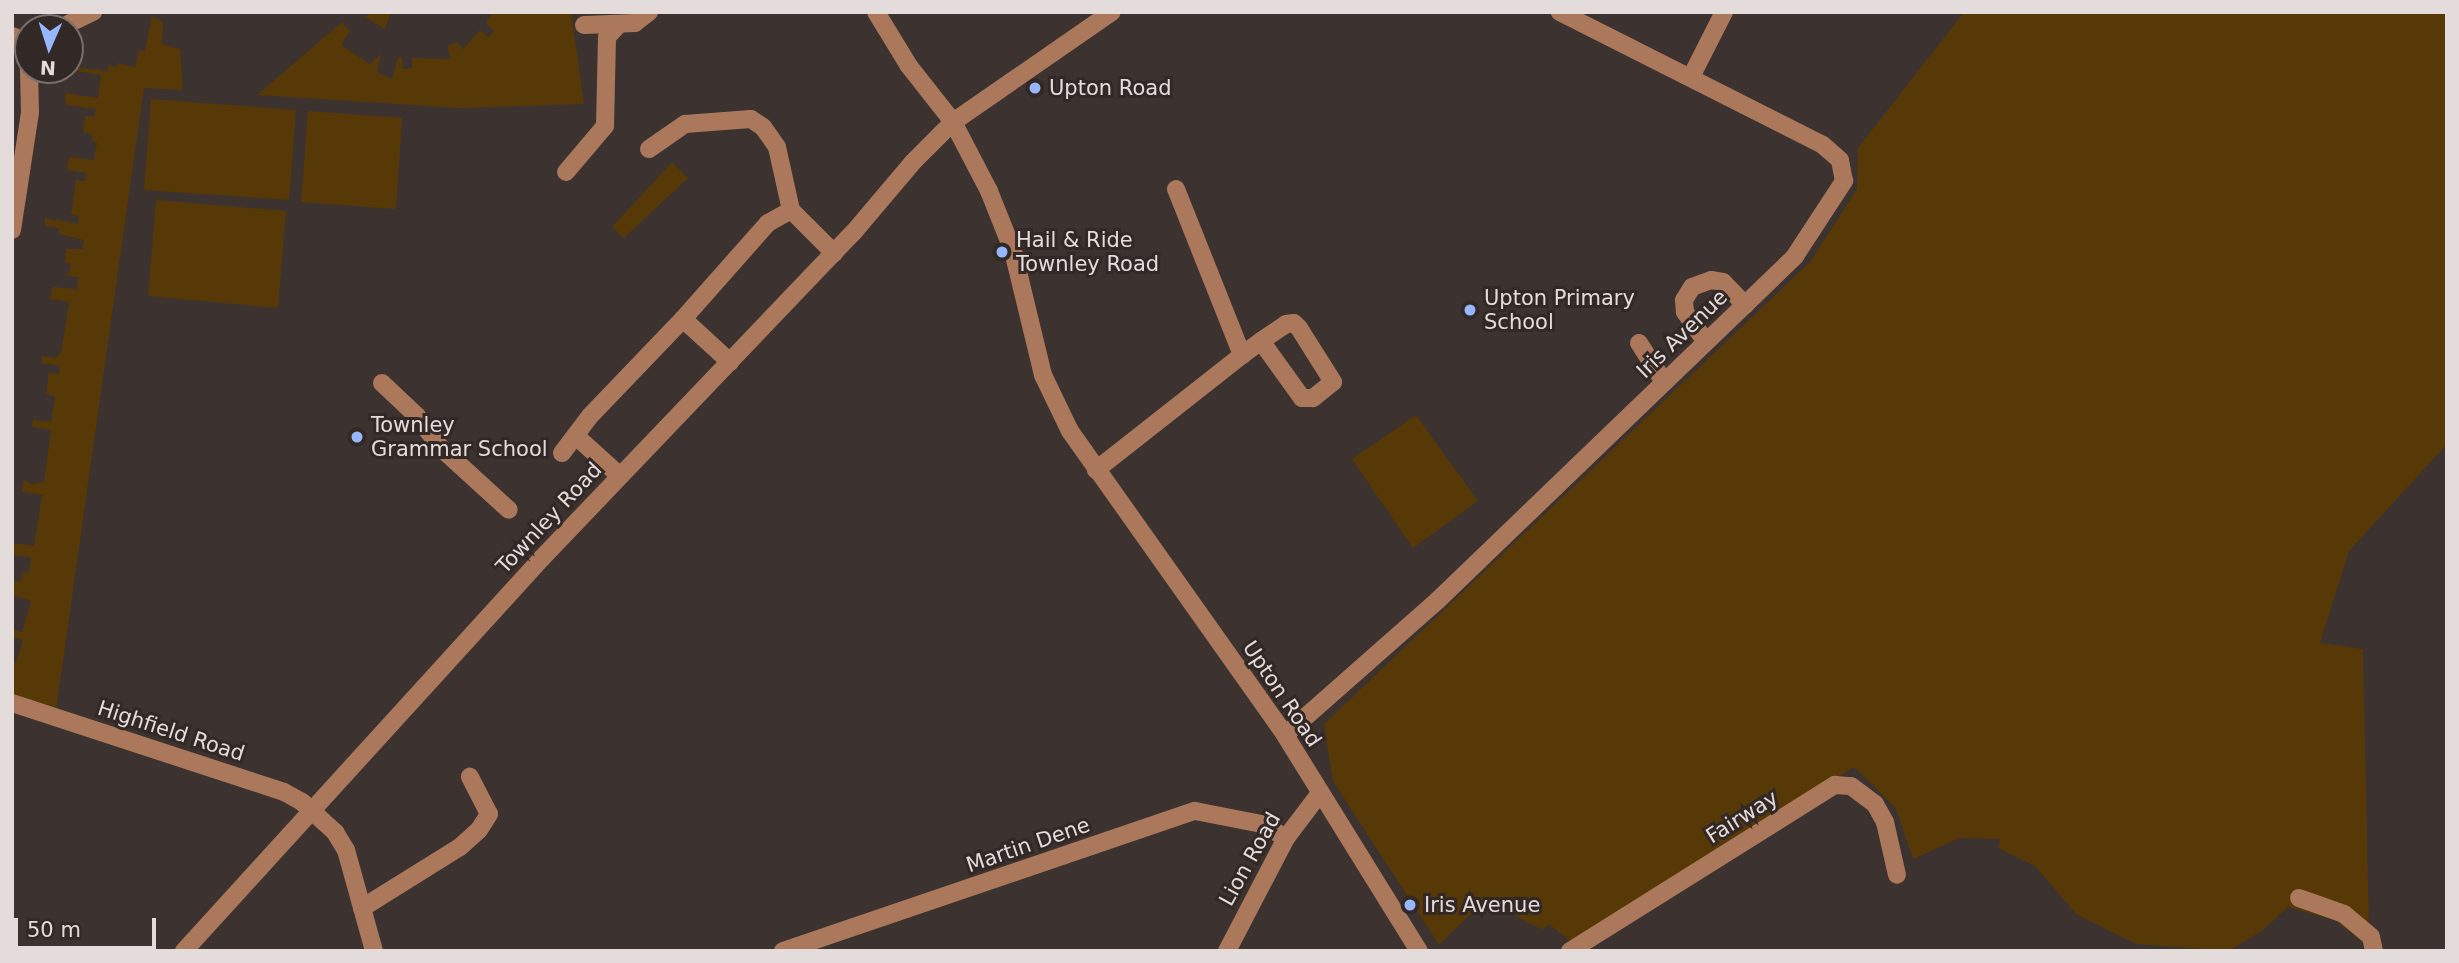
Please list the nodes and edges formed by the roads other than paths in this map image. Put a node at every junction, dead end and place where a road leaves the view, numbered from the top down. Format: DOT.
graph roads {
  1 [pos="649,12"];
  2 [pos="876,12"];
  3 [pos="1112,12"];
  4 [pos="1560,12"];
  5 [pos="1724,12"];
  6 [pos="584,25"];
  7 [pos="618,25"];
  8 [pos="1691,77"];
  9 [pos="29,84"];
  10 [pos="953,122"];
  11 [pos="649,149"];
  12 [pos="566,172"];
  13 [pos="1176,189"];
  14 [pos="791,210"];
  15 [pos="12,230"];
  16 [pos="834,253"];
  17 [pos="1745,305"];
  18 [pos="683,319"];
  19 [pos="1706,342"];
  20 [pos="1639,343"];
  21 [pos="730,362"];
  22 [pos="382,383"];
  23 [pos="1664,383"];
  24 [pos="577,437"];
  25 [pos="562,453"];
  26 [pos="1096,470"];
  27 [pos="620,476"];
  28 [pos="509,510"];
  29 [pos="12,703"];
  30 [pos="1285,735"];
  31 [pos="470,777"];
  32 [pos="1320,793"];
  33 [pos="313,810"];
  34 [pos="1286,838"];
  35 [pos="1898,875"];
  36 [pos="2299,898"];
  37 [pos="362,908"];
  38 [pos="826,944"];
  39 [pos="184,951"];
  40 [pos="374,951"];
  41 [pos="783,951"];
  42 [pos="1227,951"];
  43 [pos="1419,951"];
  44 [pos="1570,951"];
  45 [pos="2374,951"];
  1 -- 7 [label="street"];
  2 -- 10 [label="street, Upton Road"];
  3 -- 10 [label="street, Townley Road"];
  4 -- 8 [label="street, Iris Avenue"];
  5 -- 8 [label="street"];
  6 -- 7 [label="street"];
  7 -- 12 [label="street"];
  8 -- 17 [label="street, Iris Avenue"];
  9 -- 15 [label="street"];
  10 -- 16 [label="street, Townley Road"];
  10 -- 26 [label="street, Upton Road"];
  11 -- 14 [label="street"];
  13 -- 26 [label="street"];
  14 -- 16 [label="street"];
  14 -- 18 [label="street"];
  16 -- 21 [label="street, Townley Road"];
  17 -- 19 [label="street, Iris Avenue"];
  17 -- 19 [label="street"];
  18 -- 21 [label="street"];
  18 -- 24 [label="street"];
  19 -- 23 [label="street, Iris Avenue"];
  20 -- 23 [label="street"];
  21 -- 27 [label="street, Townley Road"];
  22 -- 28 [label="street"];
  23 -- 30 [label="street, Iris Avenue"];
  24 -- 25 [label="street"];
  24 -- 27 [label="street"];
  26 -- 30 [label="street, Upton Road"];
  27 -- 33 [label="street, Townley Road"];
  29 -- 33 [label="street, Highfield Road"];
  30 -- 32 [label="street, Upton Road"];
  31 -- 37 [label="street"];
  32 -- 34 [label="street, Lion Road"];
  32 -- 43 [label="street, Upton Road"];
  33 -- 37 [label="street, Highfield Road"];
  33 -- 39 [label="street, Townley Road"];
  34 -- 38 [label="street, Martin Dene"];
  34 -- 42 [label="street, Lion Road"];
  35 -- 44 [label="street, Fairway"];
  36 -- 45 [label="street"];
  37 -- 40 [label="street, Highfield Road"];
  38 -- 41 [label="street, Martin Dene"];
}
